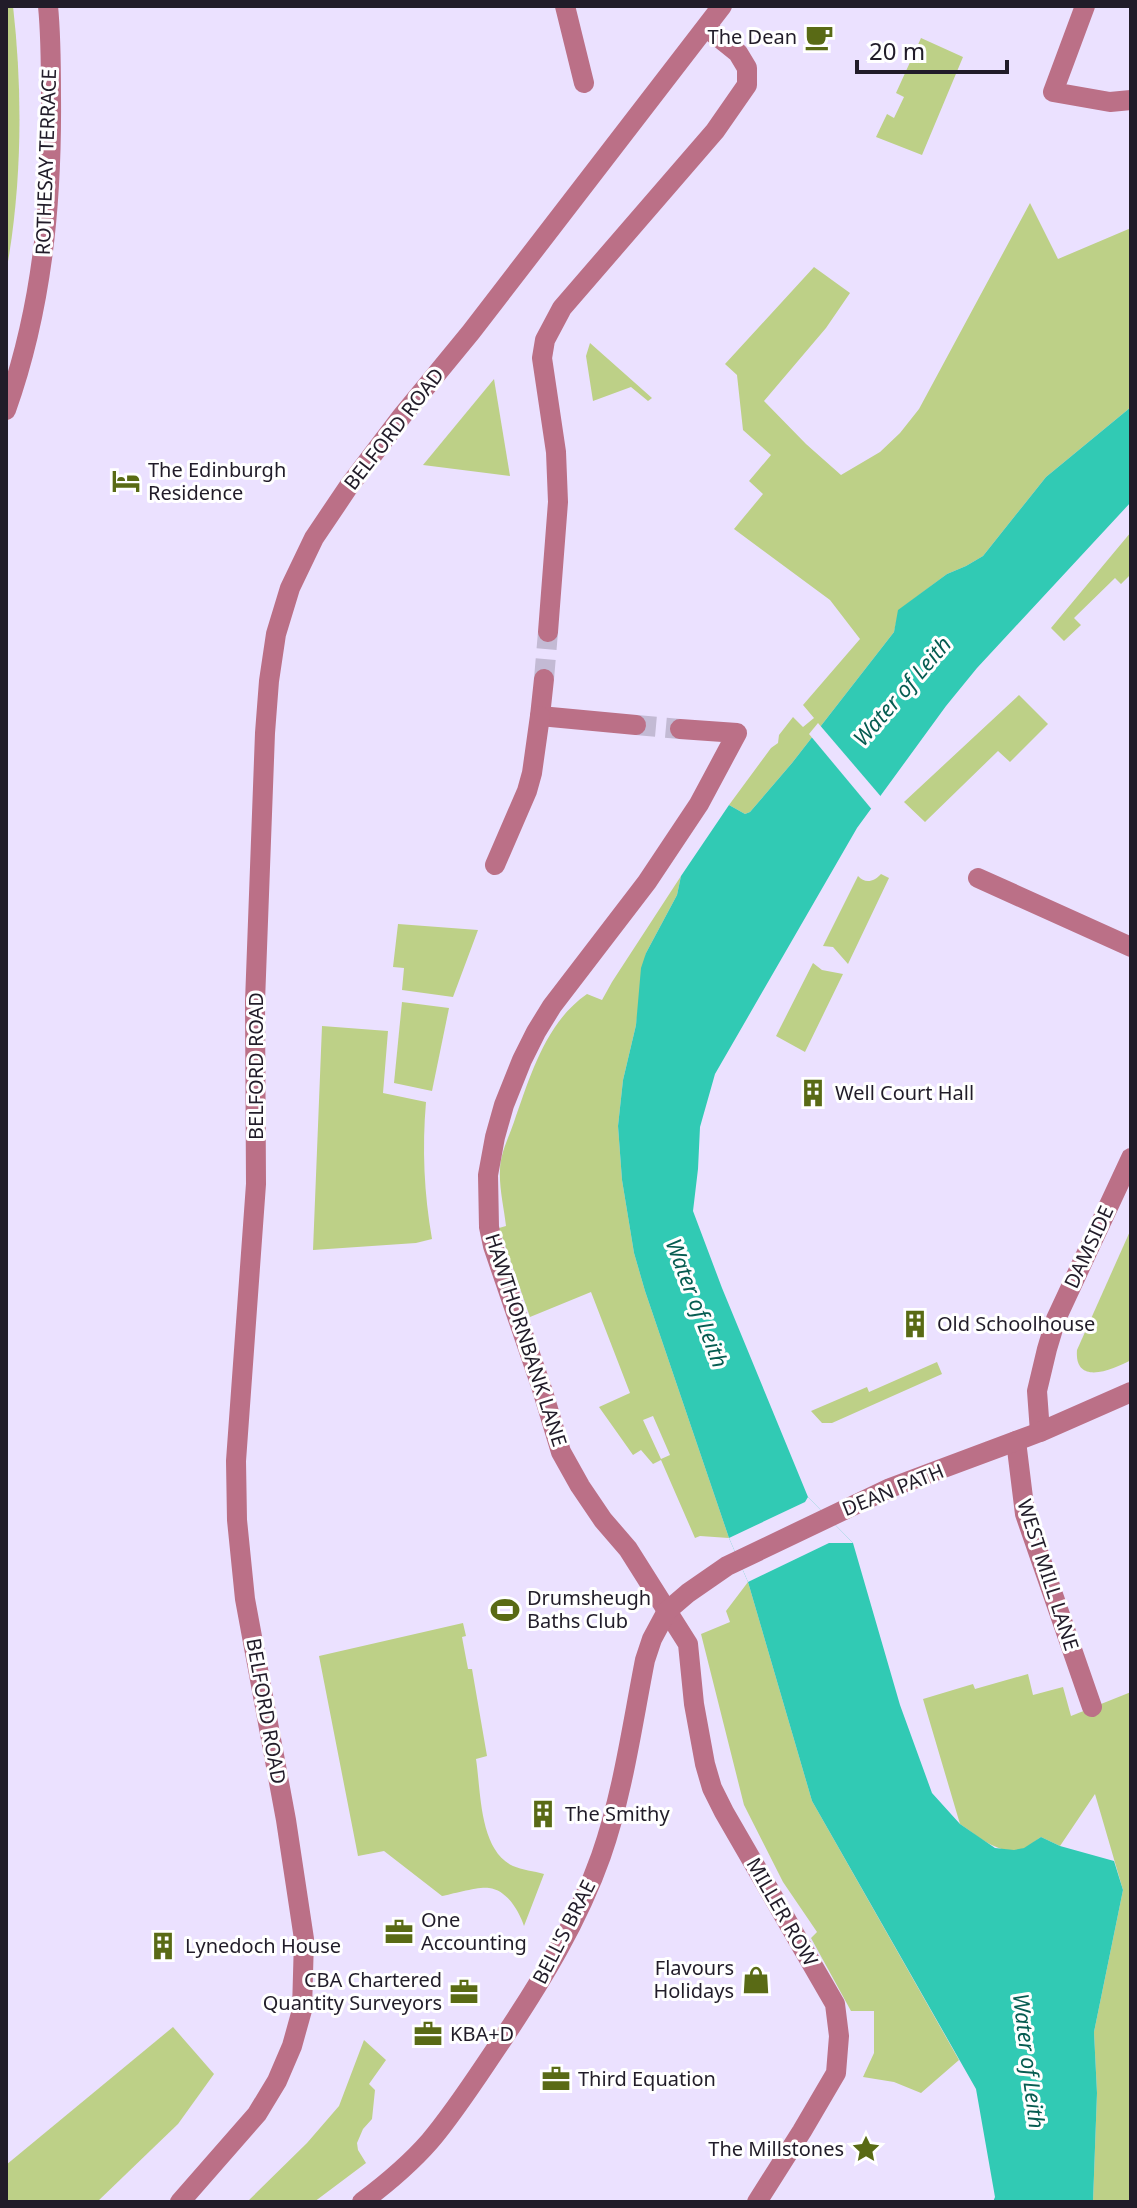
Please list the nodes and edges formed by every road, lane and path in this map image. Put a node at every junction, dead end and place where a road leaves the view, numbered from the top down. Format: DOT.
graph roads {
  1 [pos="48,6"];
  2 [pos="565,6"];
  3 [pos="722,6"];
  4 [pos="1085,6"];
  5 [pos="707,28"];
  6 [pos="584,83"];
  7 [pos="1131,100"];
  8 [pos="6,410"];
  9 [pos="548,632"];
  10 [pos="544,679"];
  11 [pos="540,716"];
  12 [pos="636,725"];
  13 [pos="680,729"];
  14 [pos="495,865"];
  15 [pos="978,878"];
  16 [pos="1131,947"];
  17 [pos="1131,1158"];
  18 [pos="1131,1392"];
  19 [pos="1040,1432"];
  20 [pos="1016,1441"];
  21 [pos="667,1611"];
  22 [pos="1092,1707"];
  23 [pos="180,2202"];
  24 [pos="362,2202"];
  25 [pos="757,2202"];
  1 -- 8 [label="street, ROTHESAY TERRACE"];
  2 -- 6 [label="street"];
  3 -- 5 [label="street, BELFORD ROAD"];
  4 -- 7 [label="street"];
  5 -- 9 [label="street"];
  5 -- 23 [label="street, BELFORD ROAD"];
  10 -- 11 [label="street"];
  11 -- 12 [label="street"];
  11 -- 14 [label="street"];
  13 -- 21 [label="street, HAWTHORNBANK LANE"];
  15 -- 16 [label="street"];
  17 -- 19 [label="street, DAMSIDE"];
  18 -- 19 [label="street, DEAN PATH"];
  19 -- 20 [label="street, DEAN PATH"];
  20 -- 21 [label="street, DEAN PATH"];
  20 -- 22 [label="street, WEST MILL LANE"];
  21 -- 24 [label="street, BELL'S BRAE"];
  21 -- 25 [label="street, MILLER ROW"];
}
